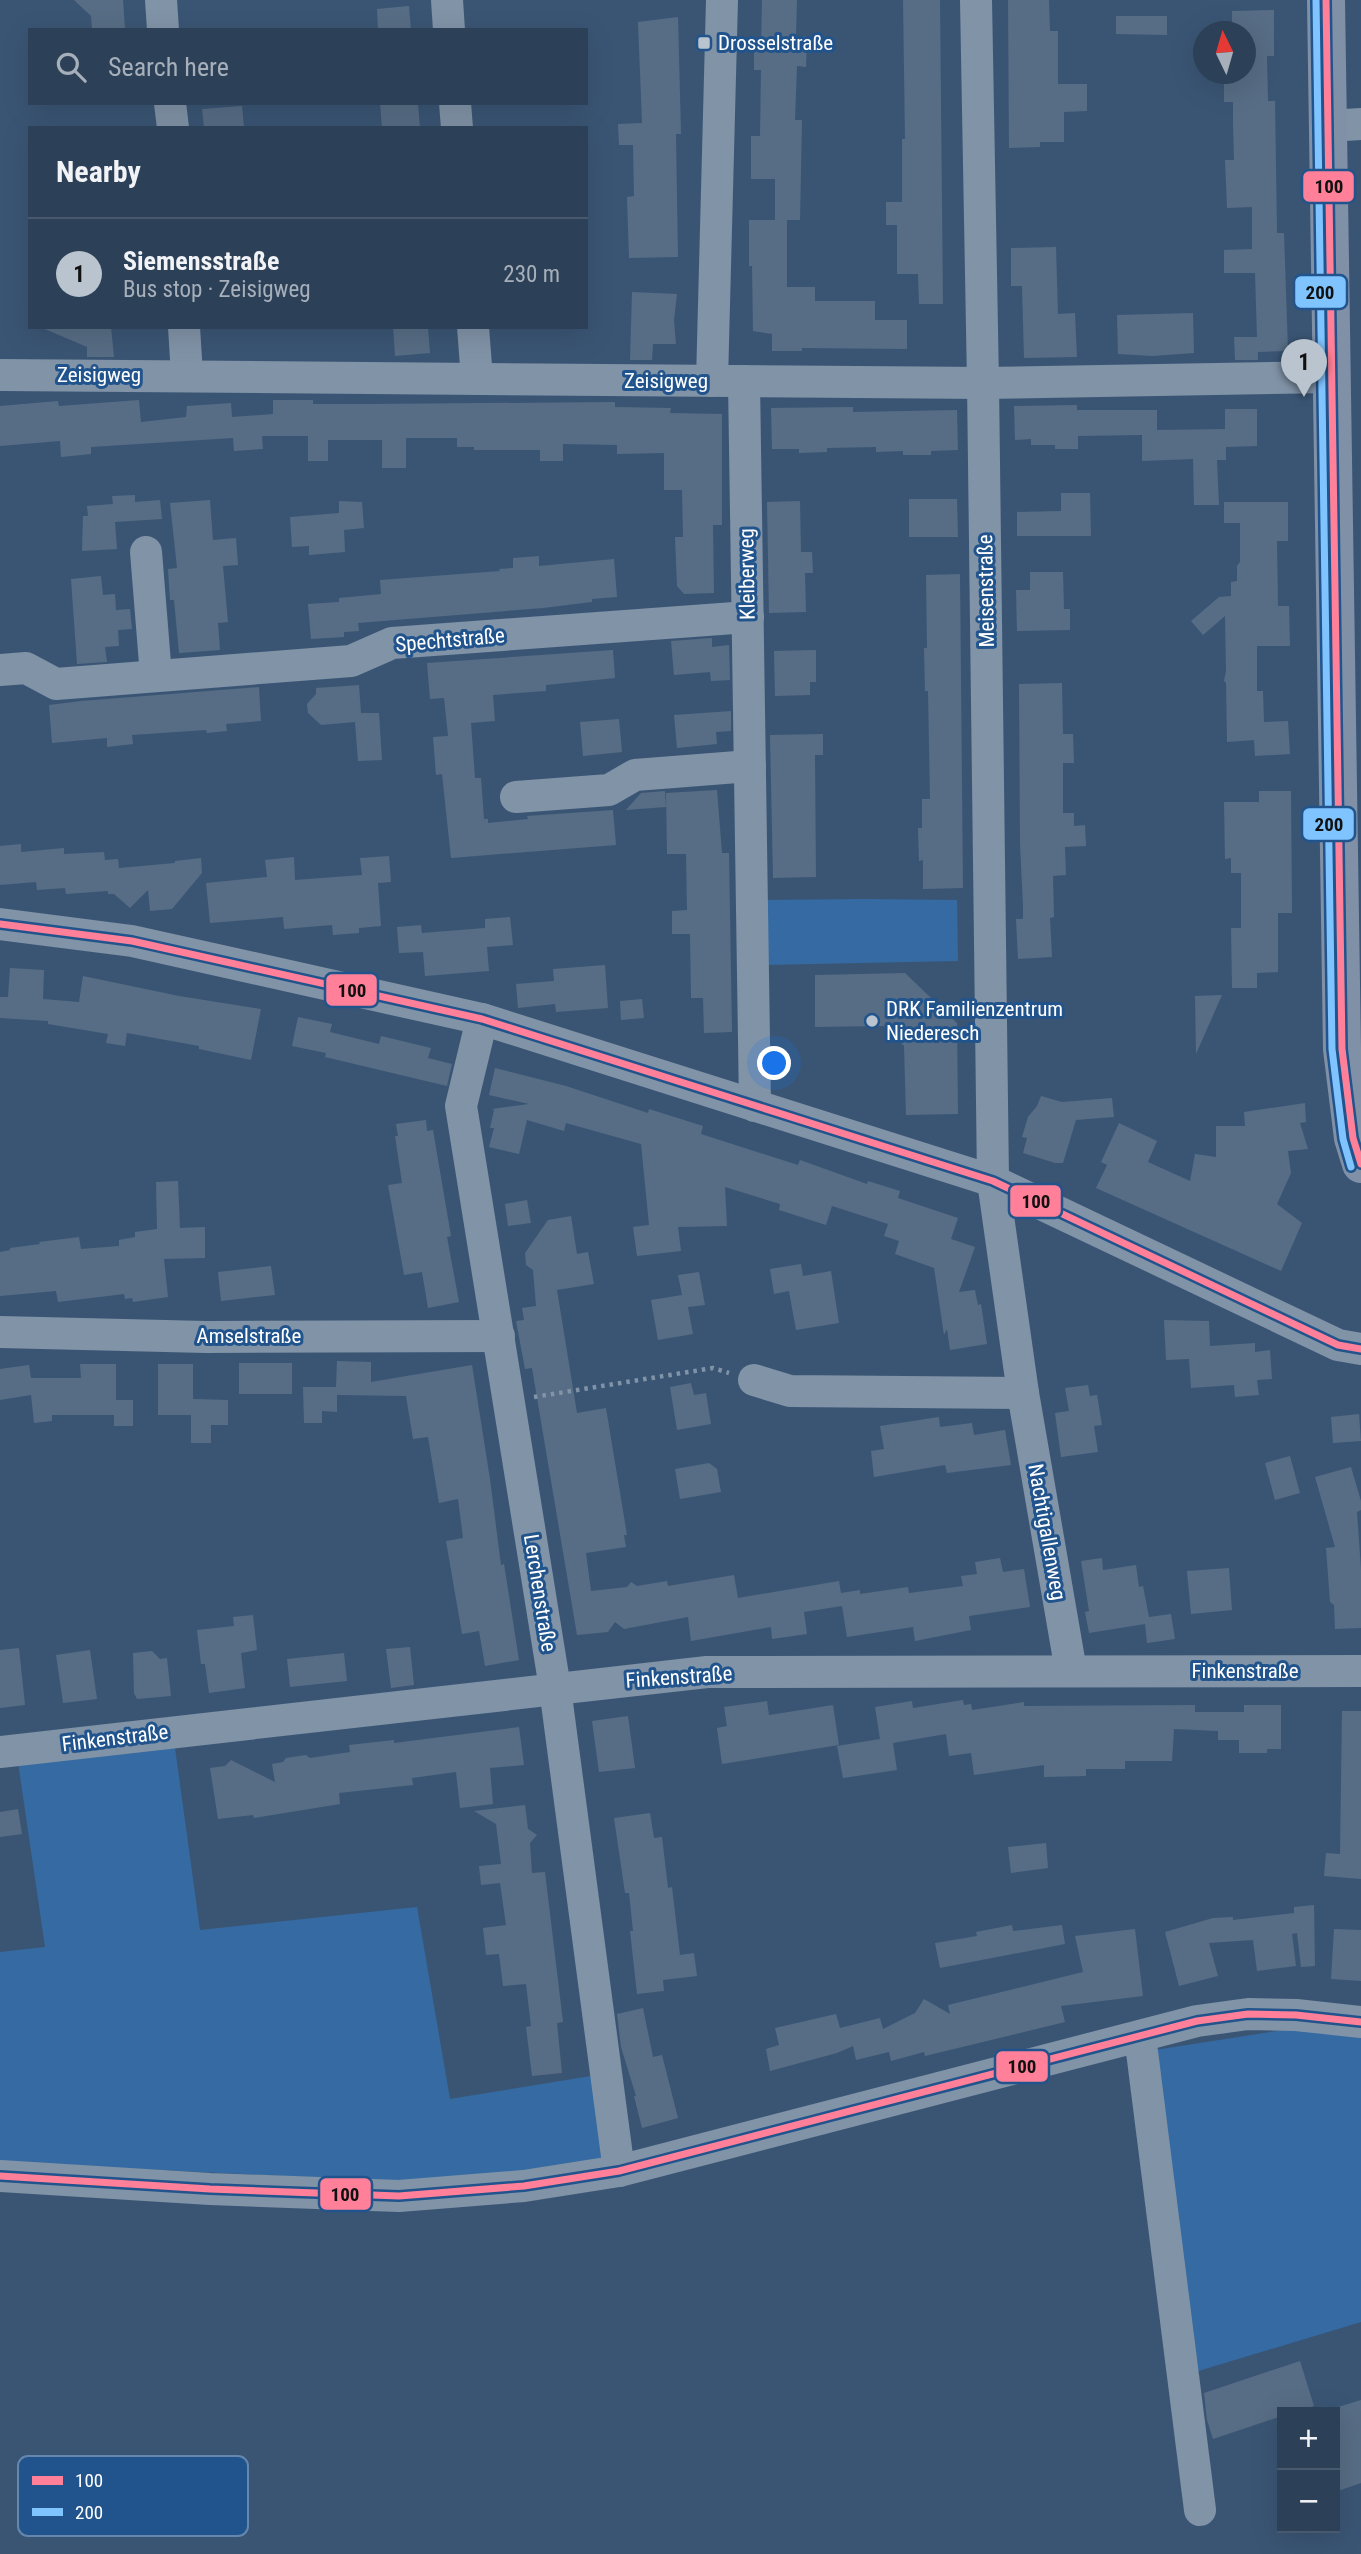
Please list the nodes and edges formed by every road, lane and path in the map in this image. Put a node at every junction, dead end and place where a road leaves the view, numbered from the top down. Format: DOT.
graph roads {
  1 [pos="161,0"];
  2 [pos="447,0"];
  3 [pos="723,0"];
  4 [pos="976,0"];
  5 [pos="1326,0"];
  6 [pos="163,28"];
  7 [pos="449,28"];
  8 [pos="170,105"];
  9 [pos="455,105"];
  10 [pos="1345,125"];
  11 [pos="173,126"];
  12 [pos="457,126"];
  13 [pos="184,329"];
  14 [pos="473,329"];
  15 [pos="0,375"];
  16 [pos="187,375"];
  17 [pos="1331,377"];
  18 [pos="477,379"];
  19 [pos="712,381"];
  20 [pos="744,381"];
  21 [pos="983,383"];
  22 [pos="146,552"];
  23 [pos="748,617"];
  24 [pos="0,670"];
  25 [pos="156,676"];
  26 [pos="750,766"];
  27 [pos="516,797"];
  28 [pos="0,924"];
  29 [pos="482,1019"];
  30 [pos="755,1106"];
  31 [pos="1361,1164"];
  32 [pos="993,1181"];
  33 [pos="0,1332"];
  34 [pos="499,1336"];
  35 [pos="1361,1349"];
  36 [pos="754,1380"];
  37 [pos="1023,1393"];
  38 [pos="509,1401"];
  39 [pos="1071,1671"];
  40 [pos="1361,1671"];
  41 [pos="555,1688"];
  42 [pos="0,1752"];
  43 [pos="1361,2022"];
  44 [pos="1140,2036"];
  45 [pos="619,2171"];
  46 [pos="0,2176"];
  47 [pos="1200,2510"];
  1 -- 6 [label="street"];
  2 -- 7 [label="street"];
  3 -- 19 [label="street"];
  4 -- 21 [label="street, Meisenstraße"];
  5 -- 10 [label="main road"];
  8 -- 11 [label="street"];
  9 -- 12 [label="street"];
  10 -- 17 [label="main road"];
  13 -- 16 [label="street"];
  14 -- 18 [label="street"];
  15 -- 16 [label="street, Zeisigweg"];
  16 -- 18 [label="street, Zeisigweg"];
  17 -- 21 [label="street, Zeisigweg"];
  17 -- 31 [label="main road"];
  18 -- 19 [label="street, Zeisigweg"];
  19 -- 20 [label="street, Zeisigweg"];
  20 -- 21 [label="street, Zeisigweg"];
  20 -- 23 [label="street, Kleiberweg"];
  21 -- 32 [label="street, Meisenstraße"];
  22 -- 25 [label="street"];
  23 -- 25 [label="street, Spechtstraße"];
  23 -- 26 [label="street, Kleiberweg"];
  24 -- 25 [label="street, Spechtstraße"];
  26 -- 27 [label="street"];
  26 -- 30 [label="street, Kleiberweg"];
  28 -- 29 [label="street"];
  29 -- 30 [label="street"];
  29 -- 34 [label="street, Lerchenstraße"];
  30 -- 32 [label="street"];
  32 -- 35 [label="street"];
  32 -- 37 [label="street, Nachtigallenweg"];
  33 -- 34 [label="street, Amselstraße"];
  34 -- 38 [label="street, Lerchenstraße"];
  36 -- 37 [label="street"];
  36 -- 38 [label="path"];
  37 -- 39 [label="street, Nachtigallenweg"];
  38 -- 41 [label="street, Lerchenstraße"];
  39 -- 40 [label="street, Finkenstraße"];
  39 -- 41 [label="street, Finkenstraße"];
  41 -- 42 [label="street, Finkenstraße"];
  41 -- 45 [label="street, Lerchenstraße"];
  43 -- 44 [label="street"];
  44 -- 45 [label="street"];
  44 -- 47 [label="street"];
  45 -- 46 [label="street"];
}
